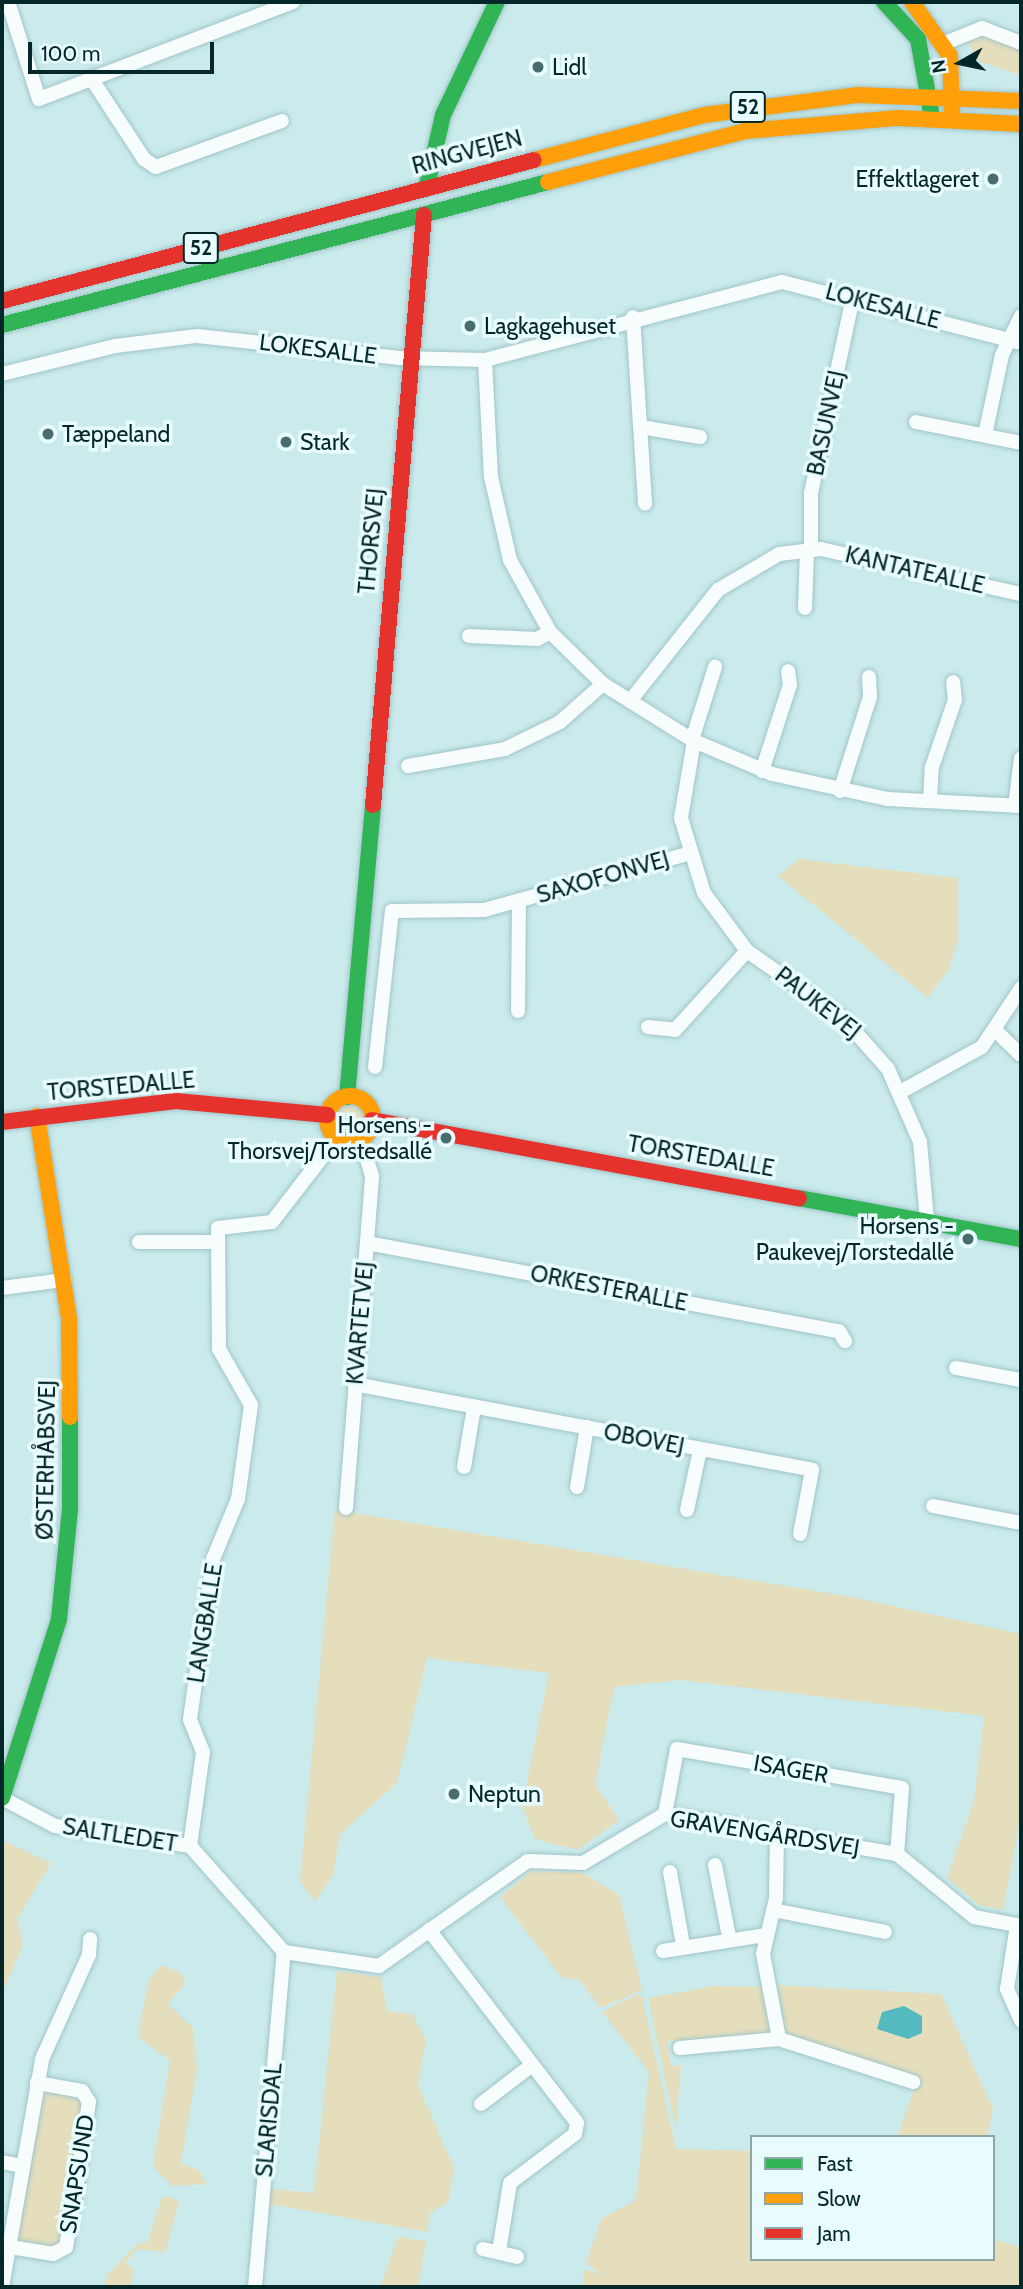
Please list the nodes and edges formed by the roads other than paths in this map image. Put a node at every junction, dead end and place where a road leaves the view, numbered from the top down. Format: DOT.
graph roads {
  1 [pos="8,2"];
  2 [pos="293,2"];
  3 [pos="497,2"];
  4 [pos="884,2"];
  5 [pos="912,2"];
  6 [pos="944,43"];
  7 [pos="1021,43"];
  8 [pos="92,78"];
  9 [pos="929,94"];
  10 [pos="953,95"];
  11 [pos="1021,101"];
  12 [pos="932,118"];
  13 [pos="952,119"];
  14 [pos="282,121"];
  15 [pos="1021,124"];
  16 [pos="427,186"];
  17 [pos="424,215"];
  18 [pos="853,297"];
  19 [pos="2,300"];
  20 [pos="1021,316"];
  21 [pos="633,317"];
  22 [pos="2,326"];
  23 [pos="1015,341"];
  24 [pos="411,359"];
  25 [pos="485,360"];
  26 [pos="2,374"];
  27 [pos="916,422"];
  28 [pos="641,427"];
  29 [pos="985,435"];
  30 [pos="701,437"];
  31 [pos="1021,443"];
  32 [pos="645,504"];
  33 [pos="809,550"];
  34 [pos="1021,594"];
  35 [pos="805,608"];
  36 [pos="550,632"];
  37 [pos="469,636"];
  38 [pos="715,667"];
  39 [pos="788,671"];
  40 [pos="869,677"];
  41 [pos="953,682"];
  42 [pos="603,684"];
  43 [pos="630,701"];
  44 [pos="693,741"];
  45 [pos="1021,758"];
  46 [pos="408,765"];
  47 [pos="762,771"];
  48 [pos="840,791"];
  49 [pos="930,801"];
  50 [pos="1018,806"];
  51 [pos="687,854"];
  52 [pos="519,901"];
  53 [pos="747,951"];
  54 [pos="1021,988"];
  55 [pos="518,1011"];
  56 [pos="648,1027"];
  57 [pos="997,1032"];
  58 [pos="1021,1055"];
  59 [pos="375,1067"];
  60 [pos="902,1091"];
  61 [pos="347,1097"];
  62 [pos="327,1115"];
  63 [pos="37,1116"];
  64 [pos="372,1120"];
  65 [pos="2,1122"];
  66 [pos="337,1138"];
  67 [pos="361,1139"];
  68 [pos="927,1221"];
  69 [pos="1021,1239"];
  70 [pos="139,1242"];
  71 [pos="218,1242"];
  72 [pos="367,1243"];
  73 [pos="64,1280"];
  74 [pos="2,1288"];
  75 [pos="845,1341"];
  76 [pos="956,1368"];
  77 [pos="1021,1380"];
  78 [pos="354,1384"];
  79 [pos="474,1407"];
  80 [pos="587,1427"];
  81 [pos="701,1450"];
  82 [pos="464,1467"];
  83 [pos="577,1487"];
  84 [pos="933,1506"];
  85 [pos="346,1508"];
  86 [pos="687,1510"];
  87 [pos="1021,1523"];
  88 [pos="800,1534"];
  89 [pos="2,1798"];
  90 [pos="665,1814"];
  91 [pos="777,1834"];
  92 [pos="190,1846"];
  93 [pos="897,1854"];
  94 [pos="715,1865"];
  95 [pos="670,1872"];
  96 [pos="773,1910"];
  97 [pos="1019,1925"];
  98 [pos="429,1930"];
  99 [pos="885,1931"];
  100 [pos="765,1935"];
  101 [pos="729,1937"];
  102 [pos="90,1939"];
  103 [pos="683,1945"];
  104 [pos="663,1951"];
  105 [pos="284,1952"];
  106 [pos="1021,2021"];
  107 [pos="779,2039"];
  108 [pos="680,2048"];
  109 [pos="532,2065"];
  110 [pos="913,2082"];
  111 [pos="37,2083"];
  112 [pos="481,2104"];
  113 [pos="2,2162"];
  114 [pos="22,2166"];
  115 [pos="10,2247"];
  116 [pos="483,2249"];
  117 [pos="499,2252"];
  118 [pos="517,2257"];
  119 [pos="2,2287"];
  120 [pos="255,2287"];
  1 -- 8 [label="street"];
  2 -- 8 [label="street"];
  3 -- 16 [label="street, THORSVEJ"];
  4 -- 9 [label="street"];
  5 -- 6 [label="street"];
  6 -- 7 [label="street"];
  6 -- 10 [label="street"];
  8 -- 14 [label="street"];
  9 -- 10 [label="street, RINGVEJEN / 52"];
  9 -- 12 [label="street"];
  9 -- 16 [label="street, RINGVEJEN / 52"];
  10 -- 11 [label="street, 52"];
  10 -- 13 [label="street"];
  12 -- 13 [label="street, 52"];
  12 -- 17 [label="street, RINGVEJEN / 52"];
  13 -- 15 [label="street, 52"];
  16 -- 17 [label="street, THORSVEJ"];
  16 -- 19 [label="street, RINGVEJEN / 52"];
  17 -- 22 [label="street, RINGVEJEN / 52"];
  17 -- 24 [label="street, THORSVEJ"];
  18 -- 21 [label="street, LOKESALLE"];
  18 -- 23 [label="street, LOKESALLE"];
  18 -- 33 [label="street, BASUNVEJ"];
  20 -- 23 [label="street"];
  21 -- 25 [label="street, LOKESALLE"];
  21 -- 28 [label="street"];
  23 -- 29 [label="street"];
  24 -- 25 [label="street, LOKESALLE"];
  24 -- 26 [label="street, LOKESALLE"];
  24 -- 61 [label="street, THORSVEJ"];
  25 -- 36 [label="street"];
  27 -- 29 [label="street"];
  28 -- 30 [label="street"];
  28 -- 32 [label="street"];
  29 -- 31 [label="street"];
  33 -- 34 [label="street, KANTATEALLE"];
  33 -- 35 [label="street"];
  33 -- 43 [label="street, KANTATEALLE"];
  36 -- 37 [label="street"];
  36 -- 42 [label="street"];
  38 -- 44 [label="street, PAUKEVEJ"];
  39 -- 47 [label="street"];
  40 -- 48 [label="street"];
  41 -- 49 [label="street"];
  42 -- 43 [label="street"];
  42 -- 46 [label="street"];
  43 -- 44 [label="street"];
  44 -- 47 [label="street"];
  44 -- 51 [label="street, PAUKEVEJ"];
  45 -- 50 [label="street"];
  47 -- 48 [label="street"];
  48 -- 49 [label="street"];
  49 -- 50 [label="street"];
  51 -- 52 [label="street, SAXOFONVEJ"];
  51 -- 53 [label="street, PAUKEVEJ"];
  52 -- 55 [label="street, SAXOFONVEJ"];
  52 -- 59 [label="street, SAXOFONVEJ"];
  53 -- 56 [label="street"];
  53 -- 60 [label="street, PAUKEVEJ"];
  54 -- 57 [label="street"];
  57 -- 58 [label="street"];
  57 -- 60 [label="street"];
  60 -- 68 [label="street, PAUKEVEJ"];
  61 -- 62 [label="street"];
  61 -- 64 [label="street"];
  62 -- 63 [label="street, TORSTEDALLE"];
  62 -- 66 [label="street"];
  63 -- 65 [label="street, TORSTEDALLE"];
  63 -- 73 [label="street, ØSTERHÅBSVEJ"];
  64 -- 67 [label="street"];
  64 -- 68 [label="street, TORSTEDALLE"];
  66 -- 67 [label="street"];
  66 -- 71 [label="street"];
  67 -- 72 [label="street, KVARTETVEJ"];
  68 -- 69 [label="street, TORSTEDALLE"];
  70 -- 71 [label="street"];
  71 -- 92 [label="street, LANGBALLE"];
  72 -- 75 [label="street, ORKESTERALLE"];
  72 -- 78 [label="street, KVARTETVEJ"];
  73 -- 74 [label="street"];
  73 -- 89 [label="street, ØSTERHÅBSVEJ"];
  76 -- 77 [label="street"];
  78 -- 79 [label="street, OBOVEJ"];
  78 -- 85 [label="street, KVARTETVEJ"];
  79 -- 80 [label="street, OBOVEJ"];
  79 -- 82 [label="street"];
  80 -- 81 [label="street, OBOVEJ"];
  80 -- 83 [label="street, OBOVEJ"];
  81 -- 86 [label="street, OBOVEJ"];
  81 -- 88 [label="street, OBOVEJ"];
  84 -- 87 [label="street"];
  89 -- 92 [label="street, SALTLEDET"];
  90 -- 91 [label="street, GRAVENGÅRDSVEJ"];
  90 -- 93 [label="street, ISAGER"];
  90 -- 98 [label="street, GRAVENGÅRDSVEJ"];
  91 -- 93 [label="street, GRAVENGÅRDSVEJ"];
  91 -- 96 [label="street"];
  92 -- 105 [label="street, SALTLEDET"];
  93 -- 97 [label="street, GRAVENGÅRDSVEJ"];
  94 -- 101 [label="street"];
  95 -- 103 [label="street"];
  96 -- 99 [label="street"];
  96 -- 100 [label="street"];
  97 -- 106 [label="street"];
  98 -- 105 [label="street, GRAVENGÅRDSVEJ"];
  98 -- 109 [label="street"];
  100 -- 101 [label="street"];
  100 -- 107 [label="street"];
  101 -- 103 [label="street"];
  102 -- 111 [label="street"];
  103 -- 104 [label="street"];
  105 -- 120 [label="street, SLARISDAL"];
  107 -- 108 [label="street"];
  107 -- 110 [label="street"];
  109 -- 112 [label="street"];
  109 -- 117 [label="street"];
  111 -- 114 [label="street"];
  111 -- 115 [label="street, SNAPSUND"];
  113 -- 114 [label="street"];
  114 -- 115 [label="street"];
  115 -- 119 [label="street"];
  116 -- 117 [label="street"];
  117 -- 118 [label="street"];
}
